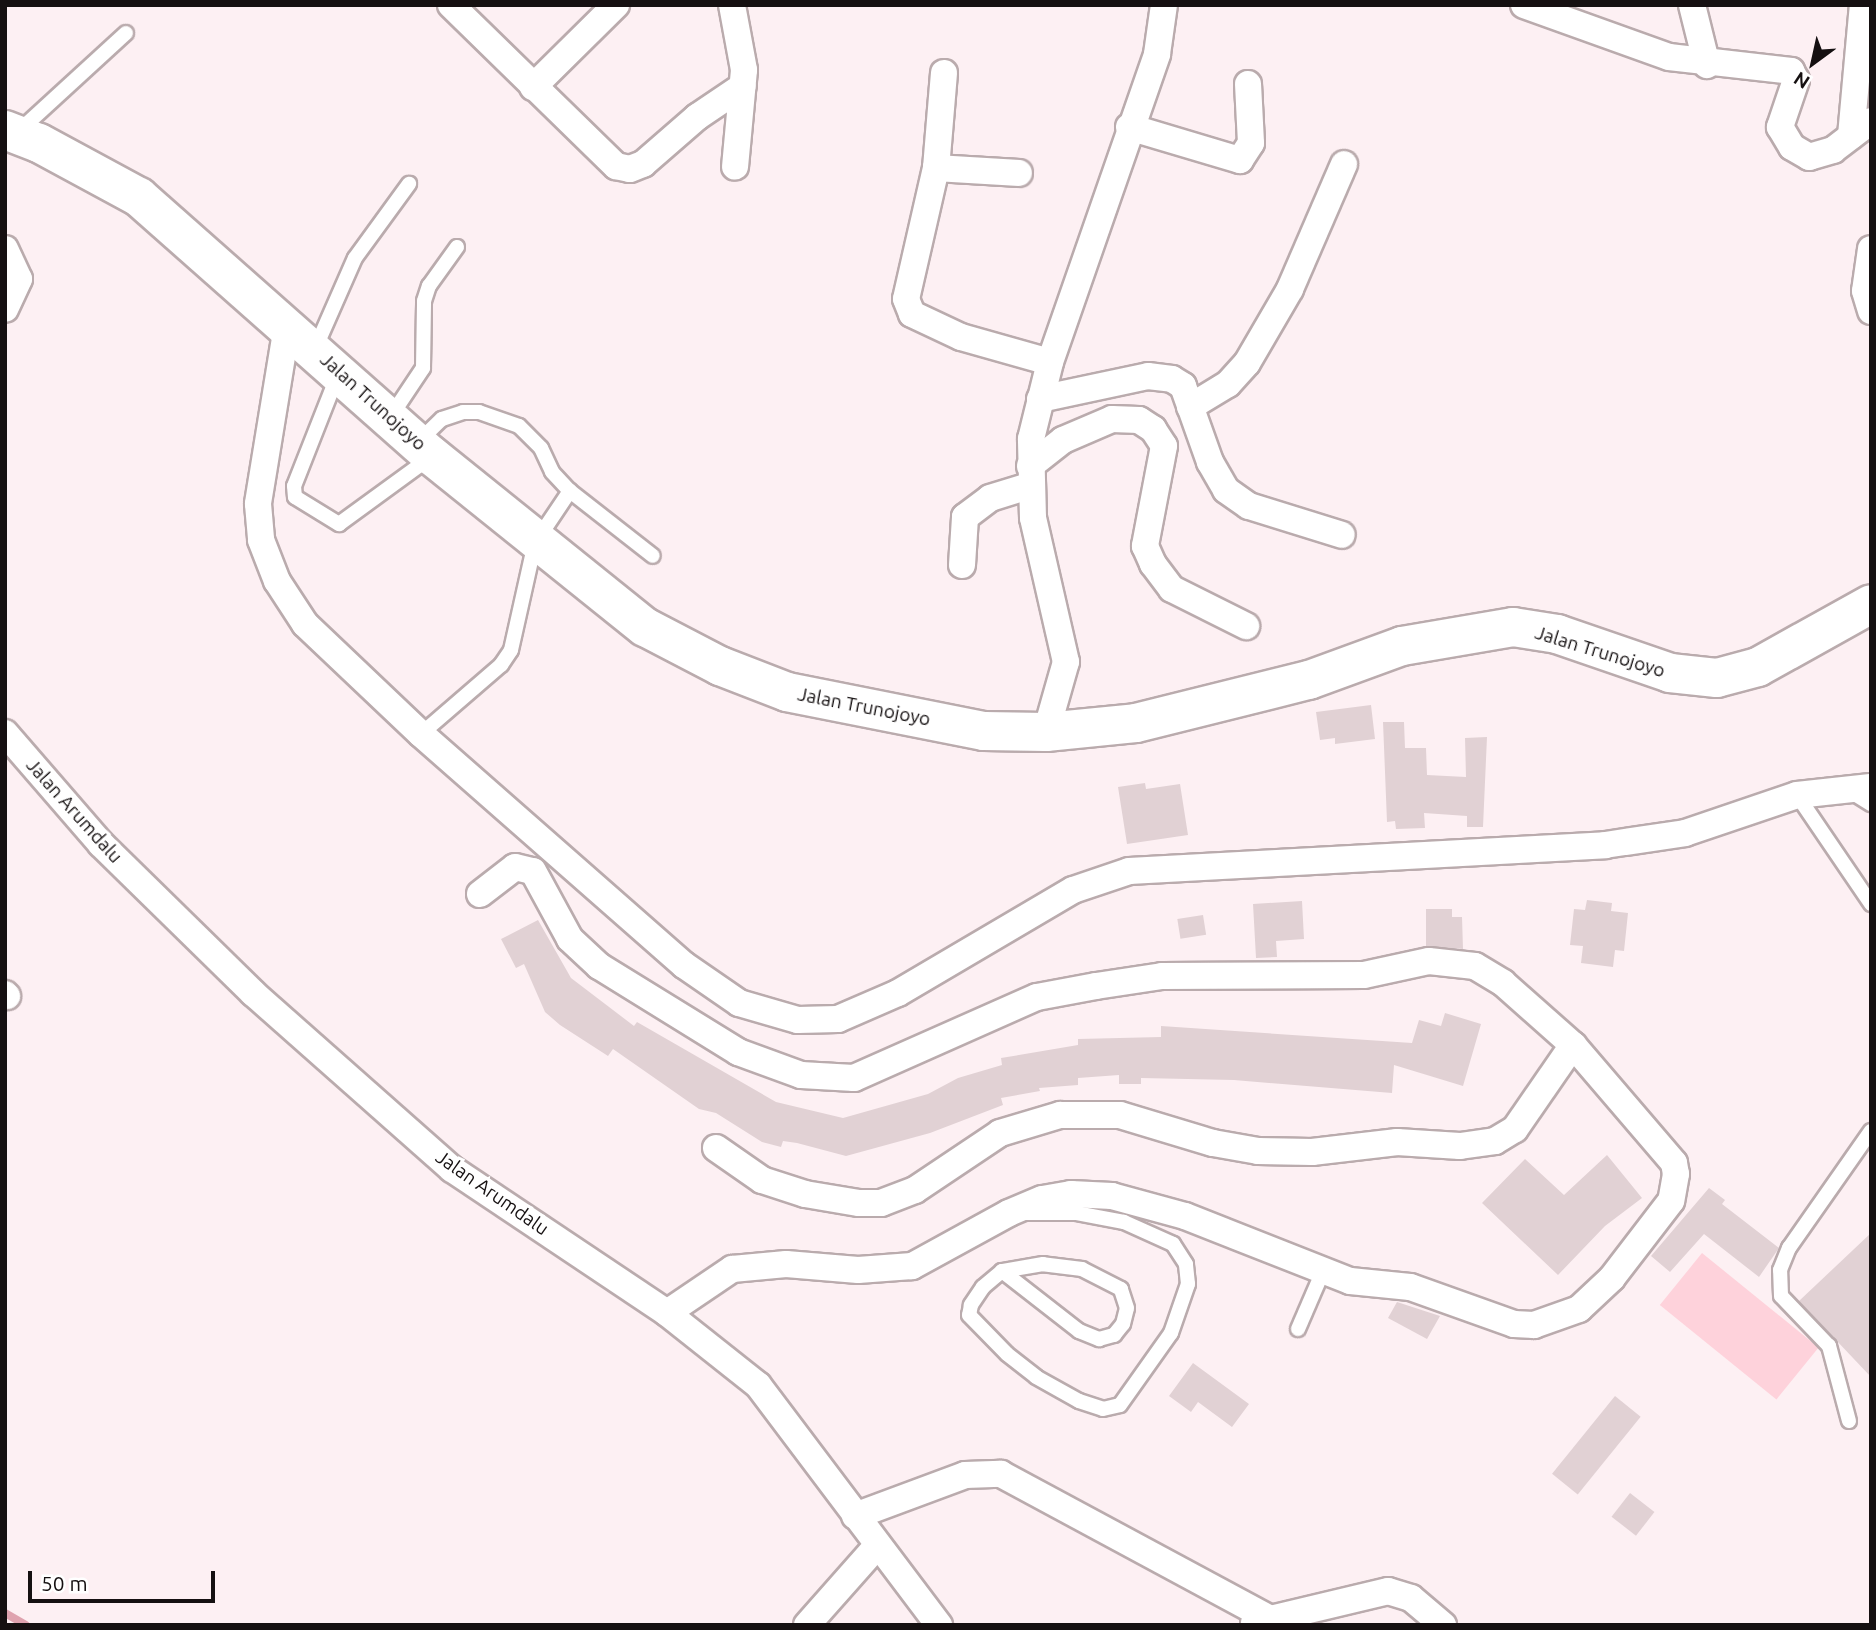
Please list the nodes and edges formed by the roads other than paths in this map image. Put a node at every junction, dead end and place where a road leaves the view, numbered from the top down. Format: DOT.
graph roads {
  1 [pos="451,5"];
  2 [pos="617,5"];
  3 [pos="732,5"];
  4 [pos="1164,5"];
  5 [pos="1524,5"];
  6 [pos="1692,5"];
  7 [pos="1863,5"];
  8 [pos="126,33"];
  9 [pos="1707,65"];
  10 [pos="944,73"];
  11 [pos="1248,84"];
  12 [pos="743,86"];
  13 [pos="533,87"];
  14 [pos="1129,127"];
  15 [pos="1861,128"];
  16 [pos="10,132"];
  17 [pos="1344,164"];
  18 [pos="735,167"];
  19 [pos="936,168"];
  20 [pos="1019,173"];
  21 [pos="409,184"];
  22 [pos="457,247"];
  23 [pos="5,249"];
  24 [pos="1871,249"];
  25 [pos="5,309"];
  26 [pos="1871,311"];
  27 [pos="314,348"];
  28 [pos="1049,362"];
  29 [pos="1040,399"];
  30 [pos="1190,407"];
  31 [pos="413,439"];
  32 [pos="1030,476"];
  33 [pos="570,491"];
  34 [pos="1342,535"];
  35 [pos="535,543"];
  36 [pos="653,556"];
  37 [pos="962,565"];
  38 [pos="1871,604"];
  39 [pos="1246,626"];
  40 [pos="1046,732"];
  41 [pos="5,733"];
  42 [pos="421,734"];
  43 [pos="1859,787"];
  44 [pos="1797,796"];
  45 [pos="1871,804"];
  46 [pos="480,894"];
  47 [pos="1871,904"];
  48 [pos="1573,1045"];
  49 [pos="1871,1131"];
  50 [pos="716,1148"];
  51 [pos="1009,1213"];
  52 [pos="1002,1271"];
  53 [pos="1323,1271"];
  54 [pos="667,1313"];
  55 [pos="1298,1329"];
  56 [pos="1849,1422"];
  57 [pos="855,1516"];
  58 [pos="877,1546"];
  59 [pos="1259,1622"];
  60 [pos="807,1625"];
  61 [pos="939,1625"];
  62 [pos="1443,1625"];
  1 -- 13 [label="street"];
  2 -- 13 [label="street"];
  3 -- 12 [label="street"];
  4 -- 14 [label="street"];
  5 -- 9 [label="street"];
  6 -- 9 [label="street"];
  7 -- 15 [label="street"];
  8 -- 16 [label="lane"];
  9 -- 15 [label="street"];
  10 -- 19 [label="street"];
  11 -- 14 [label="street"];
  12 -- 13 [label="street"];
  12 -- 18 [label="street"];
  14 -- 28 [label="street"];
  16 -- 27 [label="main road, Jalan Trunojoyo"];
  17 -- 30 [label="street"];
  19 -- 20 [label="street"];
  19 -- 28 [label="street"];
  21 -- 27 [label="lane"];
  22 -- 31 [label="lane"];
  23 -- 25 [label="street"];
  24 -- 26 [label="street"];
  27 -- 31 [label="main road, Jalan Trunojoyo"];
  27 -- 31 [label="lane"];
  27 -- 42 [label="street"];
  28 -- 29 [label="street"];
  29 -- 30 [label="street"];
  29 -- 32 [label="street"];
  30 -- 34 [label="street"];
  31 -- 33 [label="lane"];
  31 -- 35 [label="main road, Jalan Trunojoyo"];
  32 -- 37 [label="street"];
  32 -- 39 [label="street"];
  32 -- 40 [label="street"];
  33 -- 35 [label="lane"];
  33 -- 36 [label="lane"];
  35 -- 40 [label="main road, Jalan Trunojoyo"];
  35 -- 42 [label="lane"];
  38 -- 40 [label="main road, Jalan Trunojoyo"];
  41 -- 54 [label="street, Jalan Arumdalu"];
  42 -- 44 [label="street"];
  43 -- 44 [label="street"];
  43 -- 45 [label="lane"];
  44 -- 47 [label="lane"];
  46 -- 48 [label="street"];
  48 -- 50 [label="street"];
  48 -- 53 [label="street"];
  49 -- 56 [label="lane"];
  51 -- 52 [label="lane"];
  51 -- 53 [label="street"];
  51 -- 54 [label="street"];
  52 -- 52 [label="lane"];
  53 -- 55 [label="lane"];
  54 -- 57 [label="street, Jalan Arumdalu"];
  57 -- 58 [label="street, Jalan Arumdalu"];
  57 -- 59 [label="street"];
  58 -- 60 [label="street"];
  58 -- 61 [label="street, Jalan Arumdalu"];
  59 -- 62 [label="street"];
}
